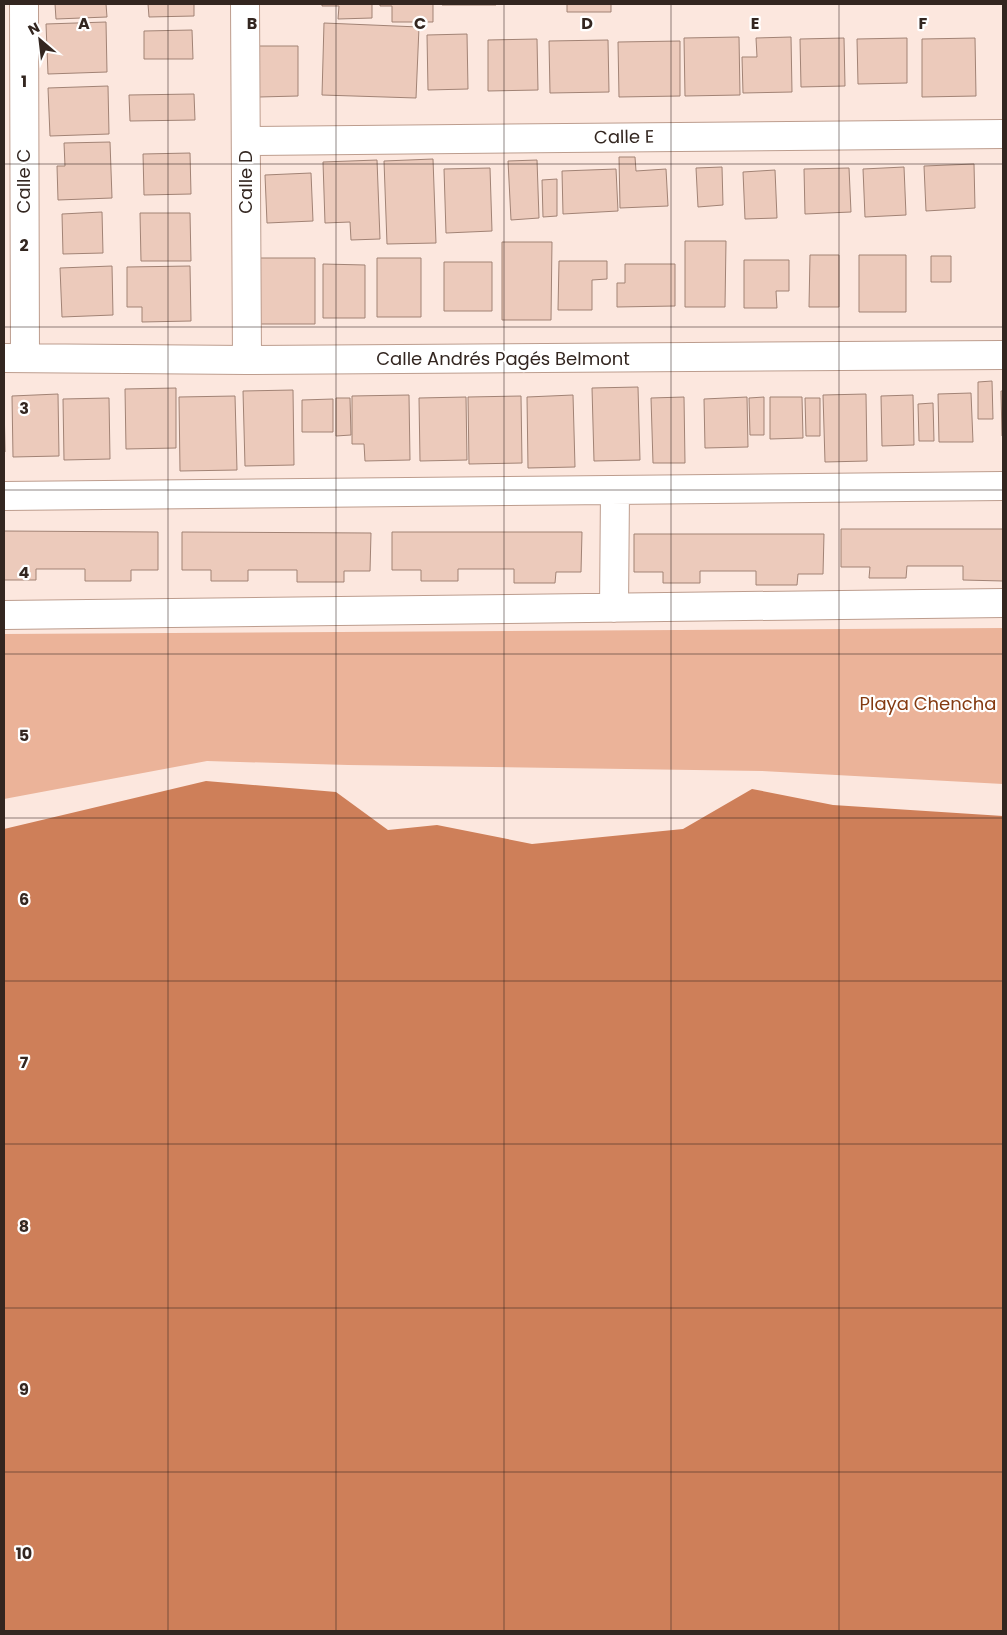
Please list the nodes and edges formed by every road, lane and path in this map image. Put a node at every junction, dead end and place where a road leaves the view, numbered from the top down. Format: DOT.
graph roads {
  1 [pos="24,4"];
  2 [pos="244,4"];
  3 [pos="1003,134"];
  4 [pos="246,141"];
  5 [pos="1003,355"];
  6 [pos="14,358"];
  7 [pos="248,360"];
  8 [pos="1003,486"];
  9 [pos="615,490"];
  10 [pos="4,496"];
  11 [pos="1003,603"];
  12 [pos="614,608"];
  13 [pos="4,615"];
  1 -- 6 [label="street, Calle C"];
  2 -- 4 [label="street, Calle D"];
  3 -- 4 [label="street, Calle E"];
  4 -- 7 [label="street, Calle D"];
  5 -- 7 [label="street, Calle Andrés Pagés Belmont"];
  6 -- 7 [label="street, Calle Andrés Pagés Belmont"];
  8 -- 9 [label="street"];
  9 -- 10 [label="street"];
  9 -- 12 [label="street"];
  11 -- 12 [label="street"];
  12 -- 13 [label="street"];
}
